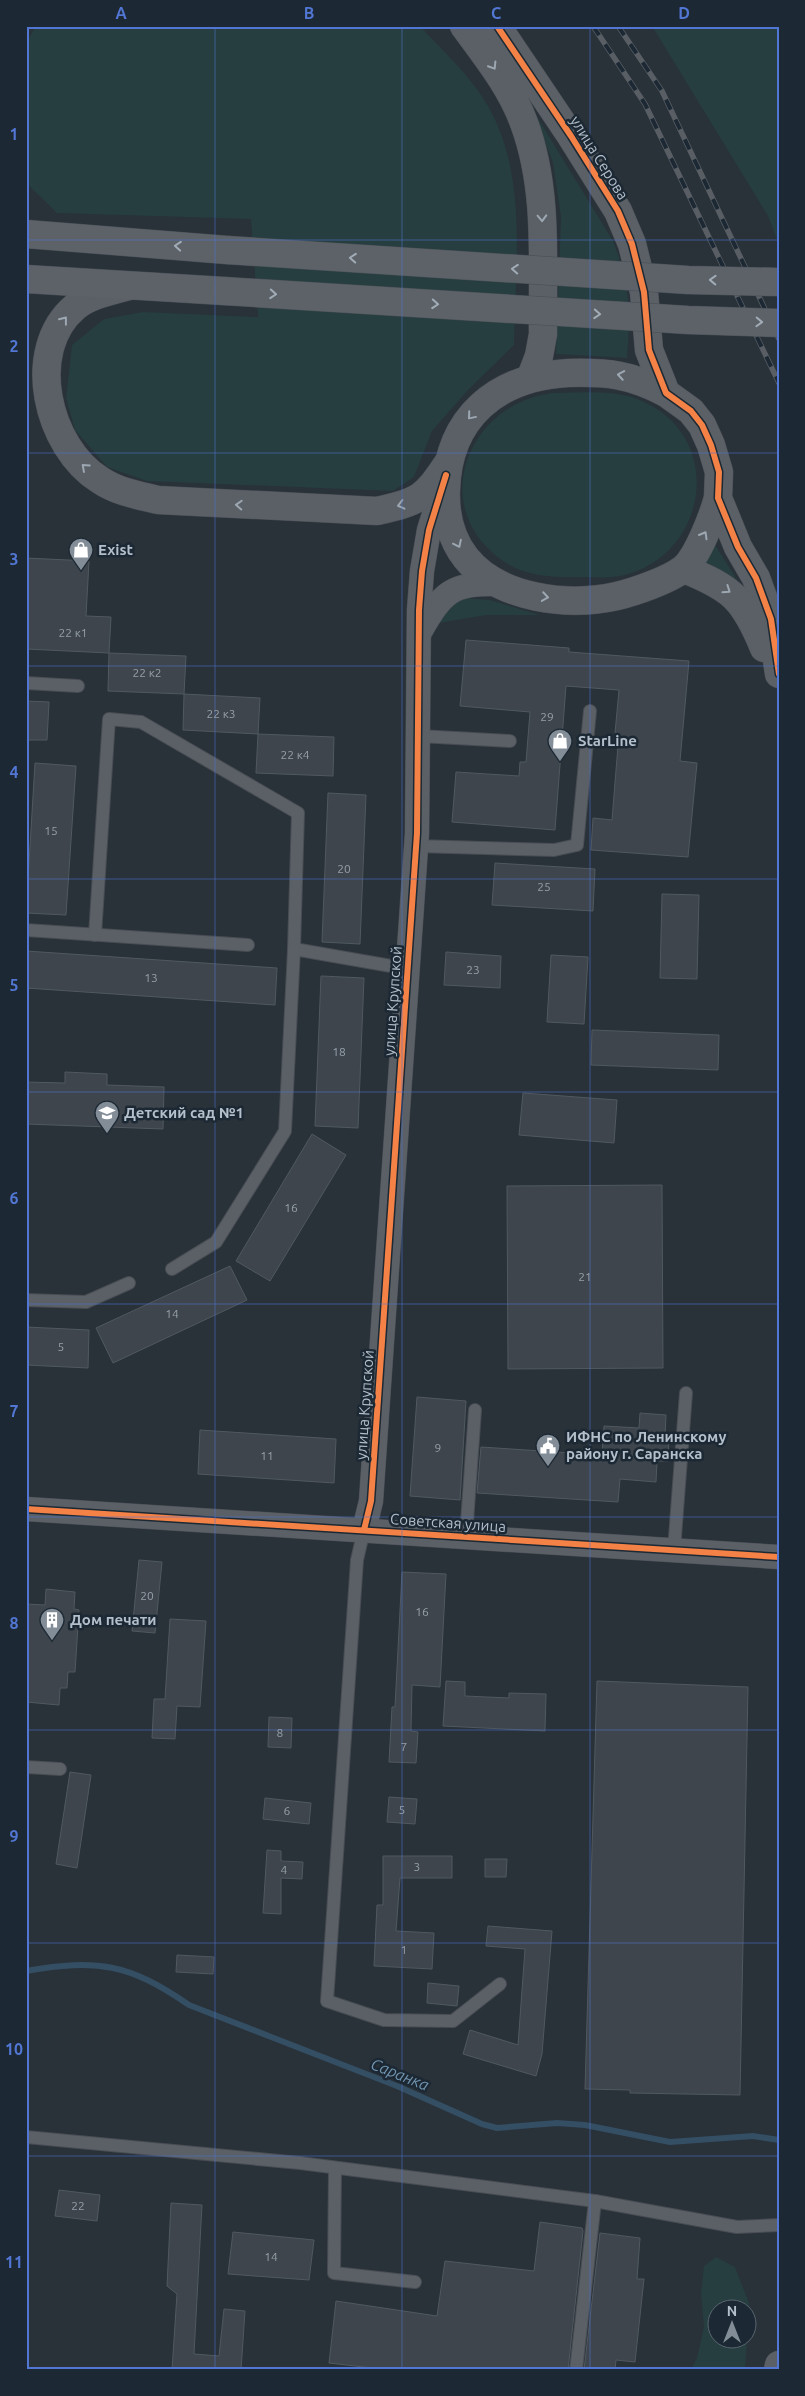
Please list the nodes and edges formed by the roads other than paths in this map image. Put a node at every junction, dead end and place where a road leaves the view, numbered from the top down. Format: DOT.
graph roads {
  1 [pos="464,26"];
  2 [pos="497,26"];
  3 [pos="26,234"];
  4 [pos="26,279"];
  5 [pos="779,282"];
  6 [pos="132,286"];
  7 [pos="779,323"];
  8 [pos="531,377"];
  9 [pos="666,393"];
  10 [pos="447,469"];
  11 [pos="718,498"];
  12 [pos="684,569"];
  13 [pos="498,584"];
  14 [pos="420,632"];
  15 [pos="779,674"];
  16 [pos="26,683"];
  17 [pos="779,684"];
  18 [pos="78,686"];
  19 [pos="590,711"];
  20 [pos="418,736"];
  21 [pos="510,741"];
  22 [pos="416,846"];
  23 [pos="26,930"];
  24 [pos="95,935"];
  25 [pos="248,945"];
  26 [pos="294,949"];
  27 [pos="408,969"];
  28 [pos="172,1269"];
  29 [pos="129,1283"];
  30 [pos="26,1300"];
  31 [pos="686,1393"];
  32 [pos="475,1410"];
  33 [pos="26,1509"];
  34 [pos="364,1530"];
  35 [pos="466,1536"];
  36 [pos="674,1550"];
  37 [pos="779,1557"];
  38 [pos="26,1767"];
  39 [pos="60,1769"];
  40 [pos="500,1984"];
  41 [pos="26,2137"];
  42 [pos="335,2168"];
  43 [pos="596,2201"];
  44 [pos="779,2226"];
  45 [pos="415,2282"];
  46 [pos="779,2365"];
  47 [pos="576,2370"];
  48 [pos="778,2370"];
  1 -- 8 [label="street, one-way"];
  2 -- 9 [label="street, улица Серова"];
  5 -- 3 [label="main road, one-way, bridge"];
  4 -- 6 [label="main road"];
  6 -- 7 [label="main road, one-way, bridge"];
  10 -- 6 [label="street, one-way"];
  9 -- 8 [label="street, one-way"];
  8 -- 10 [label="street, one-way"];
  9 -- 11 [label="street"];
  10 -- 13 [label="street, one-way"];
  10 -- 14 [label="street, улица Крупской"];
  12 -- 11 [label="street, one-way"];
  11 -- 15 [label="street"];
  13 -- 12 [label="street, one-way"];
  12 -- 17 [label="street, one-way"];
  13 -- 14 [label="street, улица Крупской"];
  14 -- 20 [label="street, улица Крупской"];
  16 -- 18 [label="lane"];
  19 -- 22 [label="lane"];
  20 -- 21 [label="lane"];
  20 -- 22 [label="street, улица Крупской"];
  22 -- 27 [label="street, улица Крупской"];
  23 -- 24 [label="lane"];
  24 -- 25 [label="lane"];
  24 -- 26 [label="lane"];
  26 -- 27 [label="lane"];
  26 -- 28 [label="lane"];
  27 -- 34 [label="street, улица Крупской"];
  29 -- 30 [label="lane"];
  31 -- 36 [label="lane"];
  32 -- 35 [label="lane"];
  33 -- 34 [label="street, Советская улица"];
  34 -- 35 [label="street, Советская улица"];
  34 -- 40 [label="lane"];
  35 -- 36 [label="street, Советская улица"];
  36 -- 37 [label="street, Советская улица"];
  38 -- 39 [label="lane"];
  41 -- 42 [label="lane"];
  42 -- 43 [label="lane"];
  42 -- 45 [label="lane"];
  43 -- 44 [label="lane"];
  43 -- 47 [label="lane"];
  46 -- 48 [label="street"];
}
